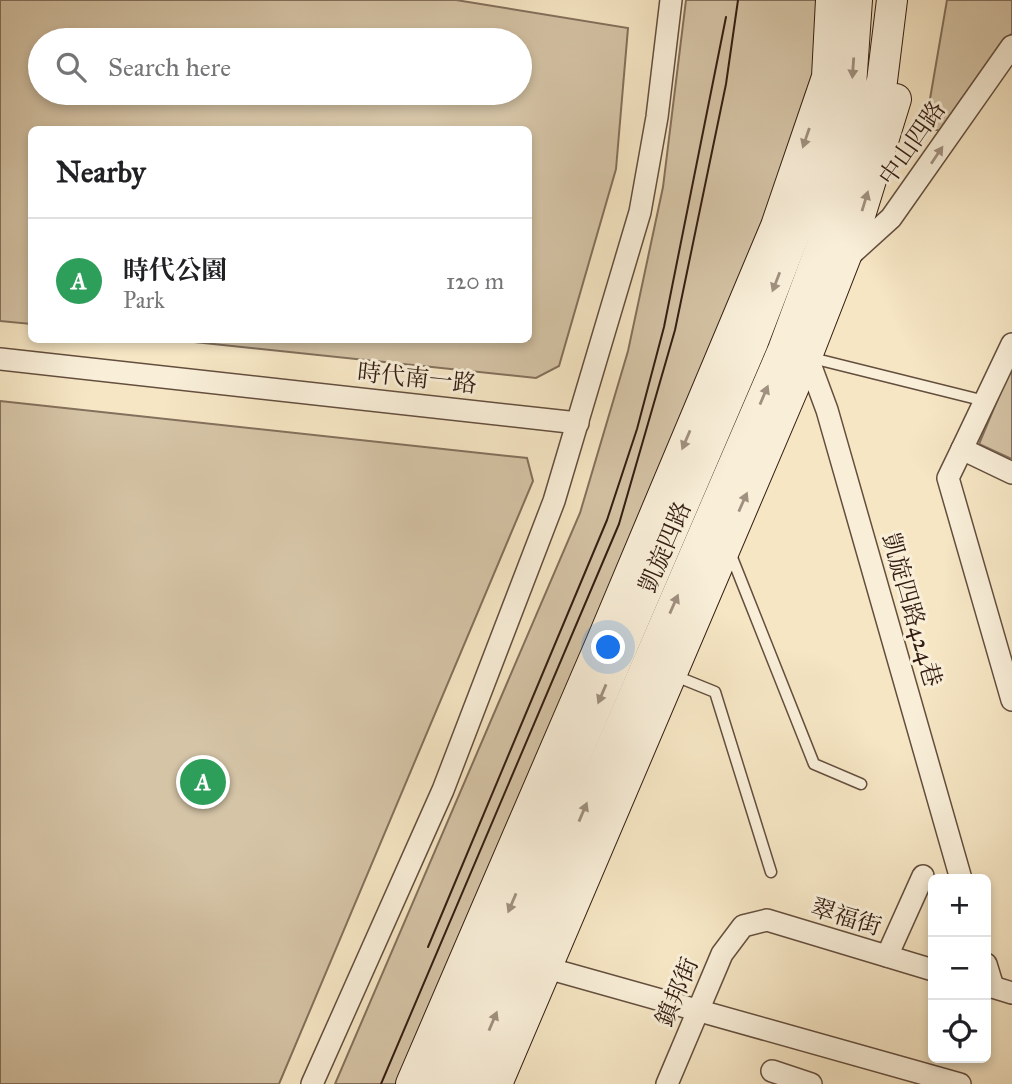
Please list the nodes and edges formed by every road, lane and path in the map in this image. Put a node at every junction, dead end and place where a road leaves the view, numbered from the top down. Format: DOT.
graph roads {
  1 [pos="671,0"];
  2 [pos="831,0"];
  3 [pos="857,0"];
  4 [pos="892,0"];
  5 [pos="910,0"];
  6 [pos="1012,46"];
  7 [pos="844,261"];
  8 [pos="1012,344"];
  9 [pos="768,346"];
  10 [pos="0,359"];
  11 [pos="985,401"];
  12 [pos="578,423"];
  13 [pos="962,449"];
  14 [pos="1012,473"];
  15 [pos="718,530"];
  16 [pos="671,674"];
  17 [pos="1012,700"];
  18 [pos="861,784"];
  19 [pos="771,872"];
  20 [pos="960,874"];
  21 [pos="923,876"];
  22 [pos="743,926"];
  23 [pos="887,957"];
  24 [pos="547,968"];
  25 [pos="928,969"];
  26 [pos="696,1010"];
  27 [pos="772,1071"];
  28 [pos="312,1084"];
  29 [pos="411,1084"];
  30 [pos="435,1084"];
  31 [pos="466,1084"];
  32 [pos="497,1084"];
  33 [pos="667,1084"];
  34 [pos="811,1084"];
  35 [pos="960,1084"];
  1 -- 12 [label="street"];
  2 -- 9 [label="street, 凱旋四路, one-way"];
  3 -- 9 [label="street, 凱旋四路, one-way"];
  4 -- 9 [label="street, 凱旋四路"];
  7 -- 5 [label="street, 凱旋四路, one-way"];
  7 -- 6 [label="street, 中山四路, one-way"];
  7 -- 9 [label="street, 凱旋四路"];
  8 -- 11 [label="street"];
  9 -- 11 [label="lane"];
  15 -- 9 [label="street, 凱旋四路, one-way"];
  9 -- 20 [label="street, 凱旋四路424巷"];
  9 -- 29 [label="street, 凱旋四路, one-way"];
  9 -- 30 [label="street, 凱旋四路, one-way"];
  10 -- 12 [label="street, 時代南一路"];
  11 -- 13 [label="street"];
  12 -- 28 [label="street"];
  13 -- 14 [label="street"];
  13 -- 17 [label="street"];
  15 -- 16 [label="street, 凱旋四路"];
  15 -- 18 [label="lane"];
  31 -- 15 [label="street, 凱旋四路, one-way"];
  16 -- 19 [label="lane"];
  16 -- 24 [label="street, 凱旋四路"];
  21 -- 23 [label="street"];
  22 -- 23 [label="street, 翠福街"];
  22 -- 26 [label="street, 鎮邦街"];
  23 -- 25 [label="street, 翠福街"];
  24 -- 26 [label="street"];
  24 -- 32 [label="street, 凱旋四路"];
  26 -- 33 [label="street, 鎮邦街"];
  26 -- 35 [label="street"];
  27 -- 34 [label="street"];
}
